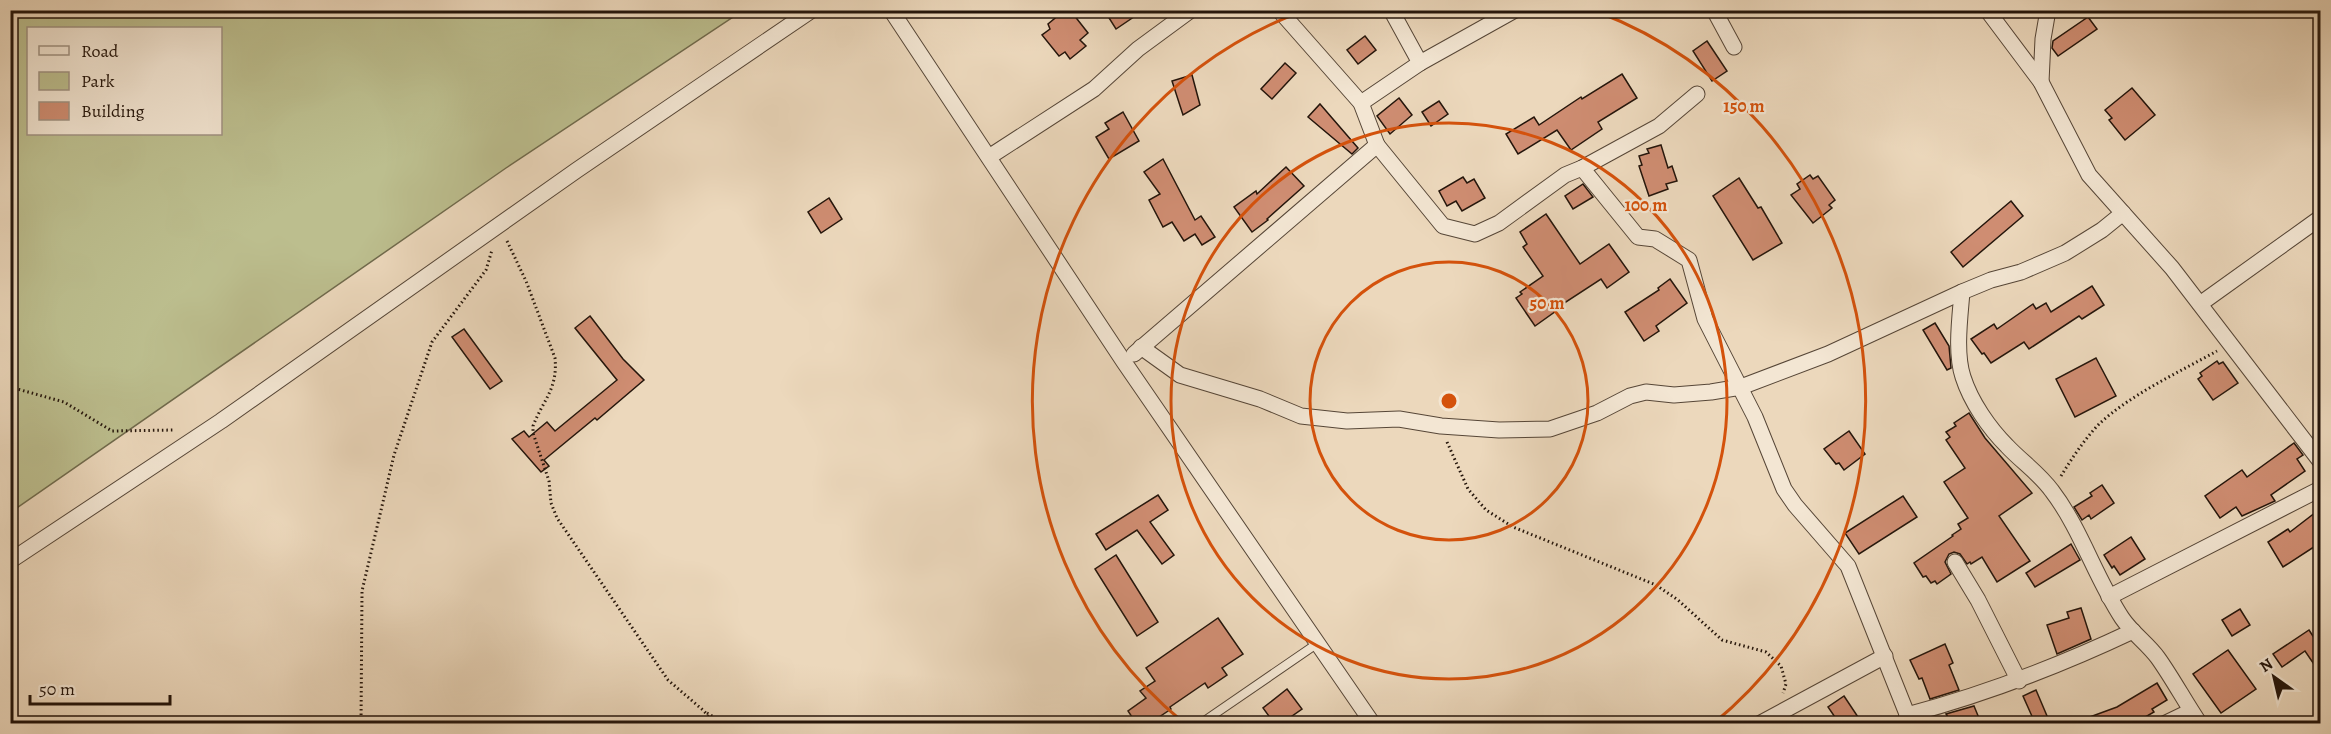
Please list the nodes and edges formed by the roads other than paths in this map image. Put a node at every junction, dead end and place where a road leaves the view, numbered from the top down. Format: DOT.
graph roads {
  1 [pos="812,10"];
  2 [pos="891,10"];
  3 [pos="1191,10"];
  4 [pos="1279,10"];
  5 [pos="1391,10"];
  6 [pos="1515,10"];
  7 [pos="1714,10"];
  8 [pos="1987,10"];
  9 [pos="2048,10"];
  10 [pos="1734,47"];
  11 [pos="1420,63"];
  12 [pos="2041,82"];
  13 [pos="1697,94"];
  14 [pos="1361,104"];
  15 [pos="1377,145"];
  16 [pos="989,157"];
  17 [pos="1582,168"];
  18 [pos="2123,213"];
  19 [pos="2320,218"];
  20 [pos="1962,292"];
  21 [pos="2199,304"];
  22 [pos="1142,347"];
  23 [pos="1124,362"];
  24 [pos="1741,387"];
  25 [pos="2320,461"];
  26 [pos="2320,489"];
  27 [pos="10,561"];
  28 [pos="1955,562"];
  29 [pos="2109,597"];
  30 [pos="2133,631"];
  31 [pos="1318,643"];
  32 [pos="1885,657"];
  33 [pos="2019,681"];
  34 [pos="2195,717"];
  35 [pos="1909,719"];
  36 [pos="1200,723"];
  37 [pos="1372,723"];
  38 [pos="1759,723"];
  39 [pos="2164,723"];
  1 -- 27 [label="street"];
  2 -- 16 [label="street"];
  3 -- 16 [label="street"];
  4 -- 14 [label="street"];
  5 -- 11 [label="street"];
  6 -- 11 [label="street"];
  7 -- 10 [label="street"];
  8 -- 12 [label="street"];
  9 -- 12 [label="street"];
  11 -- 14 [label="street"];
  12 -- 18 [label="street"];
  13 -- 17 [label="street"];
  14 -- 15 [label="street"];
  15 -- 17 [label="street"];
  15 -- 22 [label="street"];
  16 -- 23 [label="street"];
  17 -- 24 [label="street"];
  18 -- 20 [label="street"];
  18 -- 21 [label="street"];
  19 -- 21 [label="street"];
  20 -- 24 [label="street"];
  20 -- 29 [label="street"];
  21 -- 25 [label="street"];
  22 -- 23 [label="street"];
  22 -- 24 [label="street"];
  23 -- 31 [label="street"];
  24 -- 32 [label="street"];
  26 -- 29 [label="street"];
  28 -- 33 [label="street"];
  29 -- 30 [label="street"];
  30 -- 33 [label="street"];
  30 -- 34 [label="street"];
  31 -- 36 [label="lane"];
  31 -- 37 [label="street"];
  32 -- 35 [label="street"];
  32 -- 38 [label="street"];
  33 -- 35 [label="street"];
  34 -- 39 [label="street"];
}
